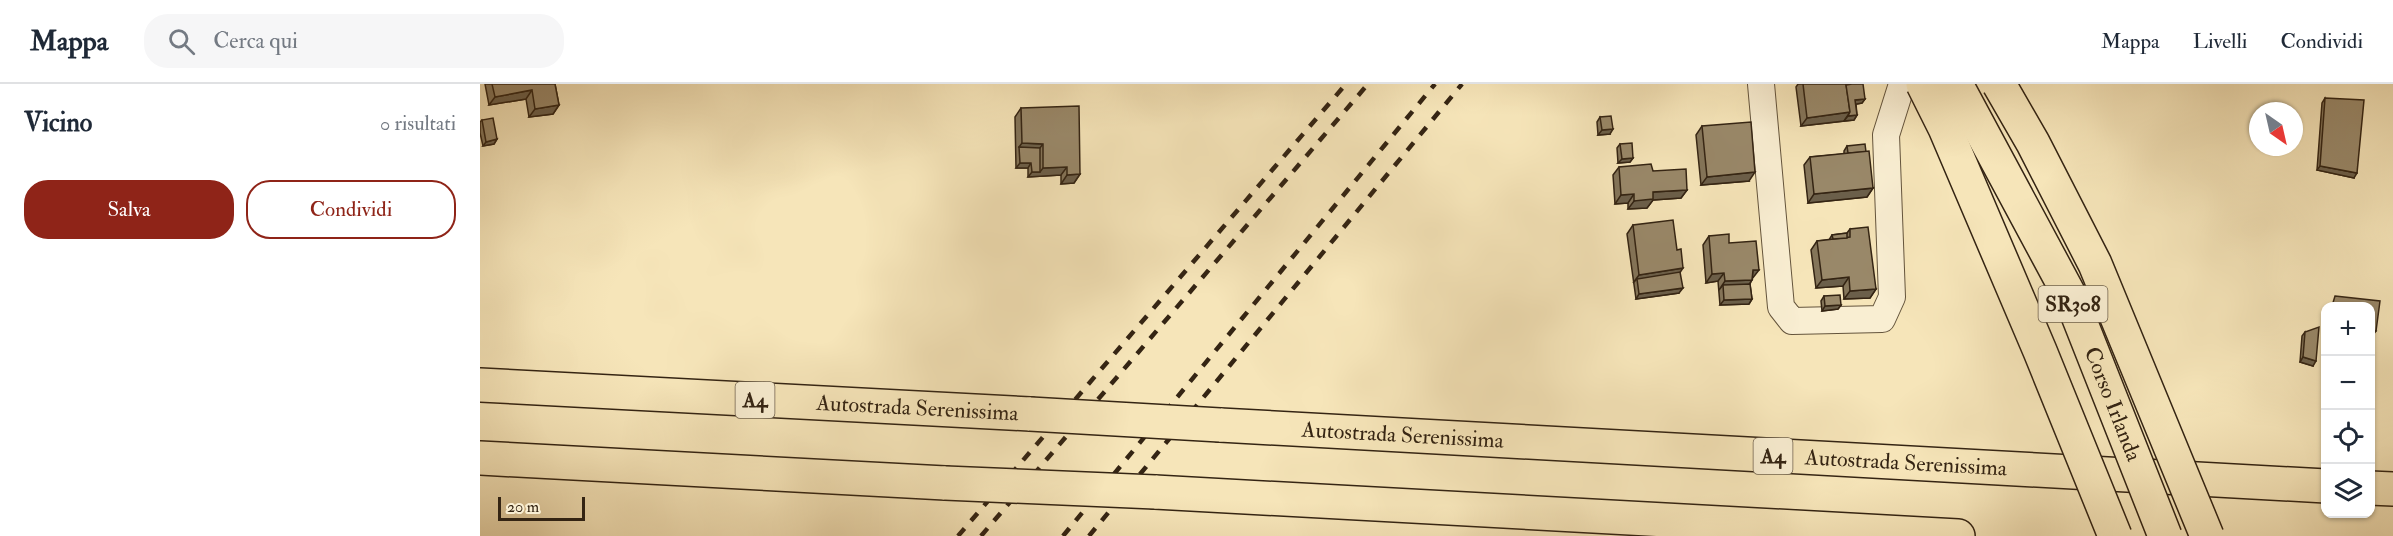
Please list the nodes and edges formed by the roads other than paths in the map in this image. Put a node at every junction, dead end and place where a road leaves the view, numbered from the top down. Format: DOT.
graph roads {
  1 [pos="1761,84"];
  2 [pos="1902,84"];
  3 [pos="1923,84"];
  4 [pos="1956,84"];
  5 [pos="1999,84"];
  6 [pos="480,385"];
  7 [pos="480,458"];
  8 [pos="2321,486"];
  9 [pos="2375,488"];
  10 [pos="2393,489"];
  11 [pos="1958,536"];
  12 [pos="2115,536"];
  13 [pos="2165,536"];
  14 [pos="2207,536"];
  1 -- 2 [label="street"];
  3 -- 12 [label="highway, bridge"];
  4 -- 13 [label="highway, Corso Irlanda / SR308, bridge"];
  5 -- 14 [label="highway, Corso Irlanda / SR308, bridge"];
  6 -- 8 [label="highway, Autostrada Serenissima / A4, bridge"];
  7 -- 11 [label="highway, bridge"];
  9 -- 10 [label="highway"];
}
